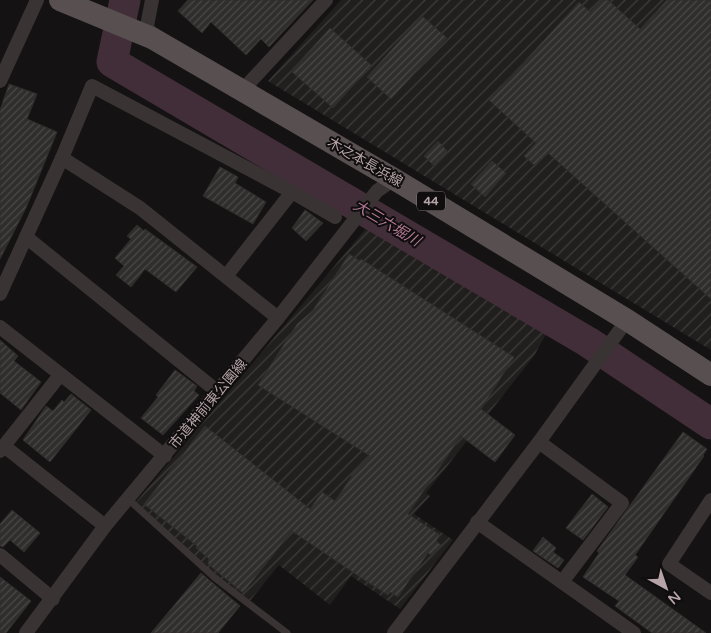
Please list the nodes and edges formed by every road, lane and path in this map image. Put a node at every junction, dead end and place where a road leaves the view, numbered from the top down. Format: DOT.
graph roads {
  1 [pos="37,0"];
  2 [pos="60,0"];
  3 [pos="152,0"];
  4 [pos="326,0"];
  5 [pos="149,36"];
  6 [pos="0,81"];
  7 [pos="248,94"];
  8 [pos="62,158"];
  9 [pos="394,179"];
  10 [pos="292,192"];
  11 [pos="335,217"];
  12 [pos="26,237"];
  13 [pos="227,275"];
  14 [pos="0,294"];
  15 [pos="278,318"];
  16 [pos="627,320"];
  17 [pos="0,327"];
  18 [pos="60,375"];
  19 [pos="711,376"];
  20 [pos="218,392"];
  21 [pos="539,442"];
  22 [pos="2,448"];
  23 [pos="165,456"];
  24 [pos="128,500"];
  25 [pos="711,500"];
  26 [pos="477,522"];
  27 [pos="105,526"];
  28 [pos="0,555"];
  29 [pos="562,582"];
  30 [pos="711,593"];
  31 [pos="53,599"];
  32 [pos="26,633"];
  33 [pos="288,633"];
  34 [pos="394,633"];
  35 [pos="634,633"];
  1 -- 6 [label="street"];
  2 -- 5 [label="main road, 木之本長浜線 / 44"];
  3 -- 5 [label="street"];
  4 -- 7 [label="street"];
  5 -- 7 [label="main road, 木之本長浜線 / 44"];
  7 -- 9 [label="main road, 木之本長浜線 / 44"];
  8 -- 10 [label="street"];
  8 -- 12 [label="street"];
  8 -- 13 [label="street"];
  9 -- 15 [label="street, 市道神前東公園線"];
  9 -- 16 [label="main road, 木之本長浜線 / 44"];
  10 -- 11 [label="street"];
  10 -- 13 [label="street"];
  12 -- 14 [label="street"];
  12 -- 20 [label="street"];
  13 -- 15 [label="street"];
  15 -- 20 [label="street, 市道神前東公園線"];
  16 -- 19 [label="main road, 木之本長浜線 / 44"];
  16 -- 21 [label="street"];
  17 -- 18 [label="street"];
  18 -- 22 [label="street"];
  18 -- 23 [label="street"];
  20 -- 23 [label="street, 市道神前東公園線"];
  21 -- 26 [label="street"];
  21 -- 29 [label="street"];
  22 -- 27 [label="street"];
  23 -- 24 [label="street, 市道神前東公園線"];
  24 -- 27 [label="street, 市道神前東公園線"];
  24 -- 33 [label="lane"];
  25 -- 30 [label="street"];
  26 -- 29 [label="street"];
  26 -- 34 [label="street"];
  27 -- 31 [label="street, 市道神前東公園線"];
  28 -- 31 [label="street"];
  29 -- 35 [label="street"];
  31 -- 32 [label="street, 市道神前東公園線"];
}
